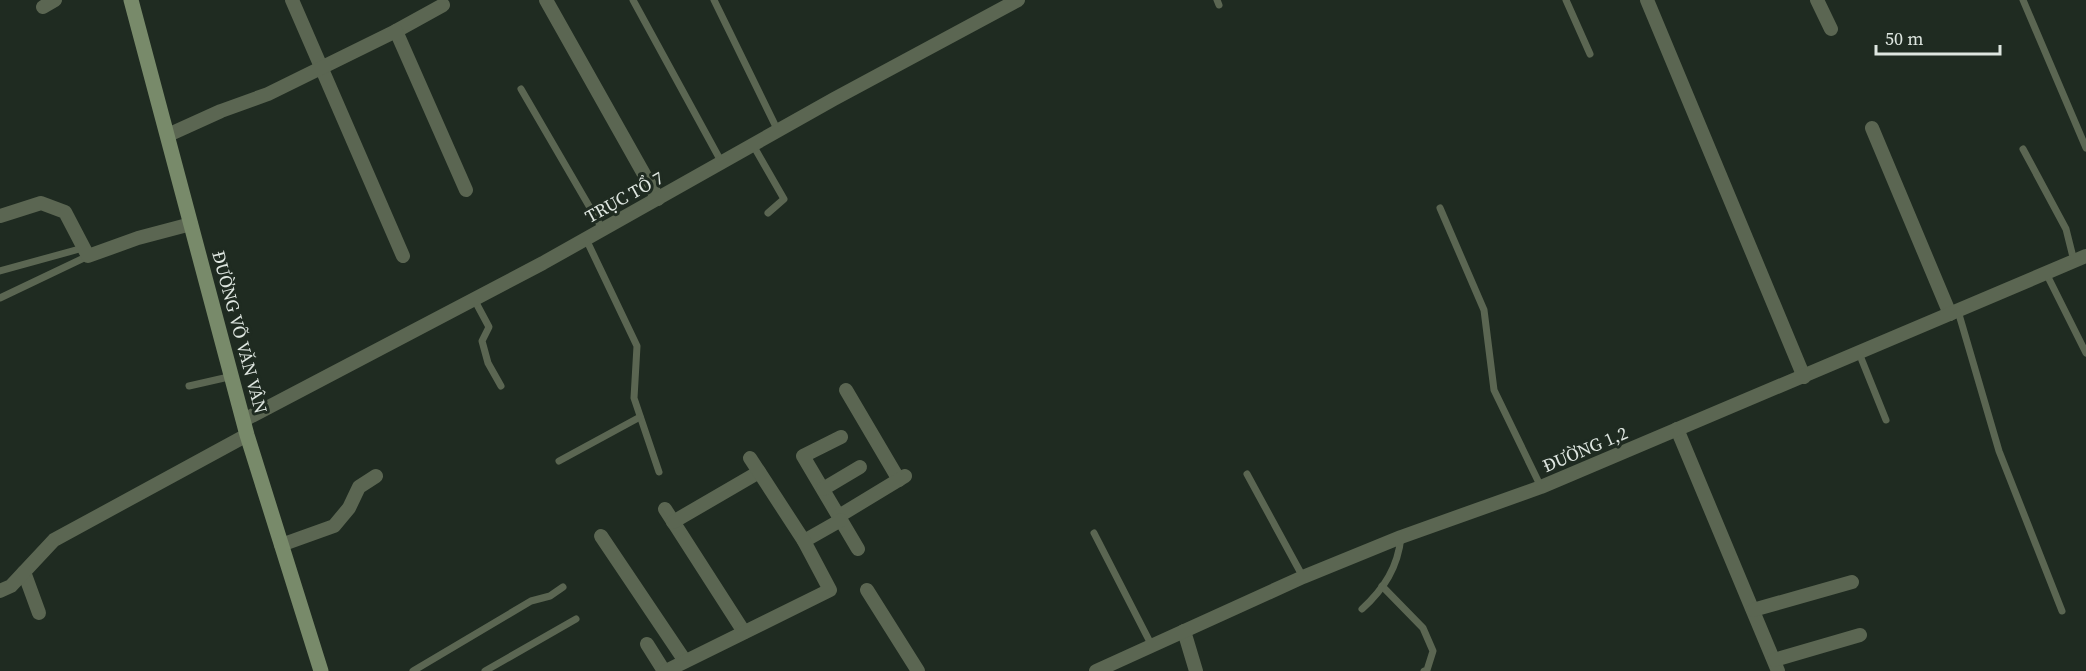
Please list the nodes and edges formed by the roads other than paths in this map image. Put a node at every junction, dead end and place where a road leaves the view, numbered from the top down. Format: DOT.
graph roads {
  1 [pos="131,0"];
  2 [pos="292,0"];
  3 [pos="546,0"];
  4 [pos="633,0"];
  5 [pos="714,0"];
  6 [pos="1018,0"];
  7 [pos="1566,0"];
  8 [pos="1647,0"];
  9 [pos="1817,0"];
  10 [pos="2023,0"];
  11 [pos="443,5"];
  12 [pos="1831,30"];
  13 [pos="396,31"];
  14 [pos="1590,54"];
  15 [pos="321,68"];
  16 [pos="521,89"];
  17 [pos="1872,128"];
  18 [pos="778,131"];
  19 [pos="168,135"];
  20 [pos="753,145"];
  21 [pos="2086,148"];
  22 [pos="2023,149"];
  23 [pos="722,163"];
  24 [pos="466,190"];
  25 [pos="658,199"];
  26 [pos="1440,208"];
  27 [pos="768,213"];
  28 [pos="0,216"];
  29 [pos="192,224"];
  30 [pos="603,230"];
  31 [pos="586,239"];
  32 [pos="85,252"];
  33 [pos="403,256"];
  34 [pos="2080,259"];
  35 [pos="0,271"];
  36 [pos="2046,273"];
  37 [pos="0,298"];
  38 [pos="474,299"];
  39 [pos="1954,312"];
  40 [pos="2086,352"];
  41 [pos="1859,353"];
  42 [pos="232,376"];
  43 [pos="1804,376"];
  44 [pos="189,386"];
  45 [pos="501,387"];
  46 [pos="846,390"];
  47 [pos="640,417"];
  48 [pos="244,420"];
  49 [pos="1886,420"];
  50 [pos="1677,429"];
  51 [pos="247,435"];
  52 [pos="841,436"];
  53 [pos="750,458"];
  54 [pos="559,461"];
  55 [pos="860,467"];
  56 [pos="660,472"];
  57 [pos="759,472"];
  58 [pos="1247,474"];
  59 [pos="376,476"];
  60 [pos="1541,487"];
  61 [pos="823,489"];
  62 [pos="665,509"];
  63 [pos="840,518"];
  64 [pos="673,522"];
  65 [pos="1094,533"];
  66 [pos="601,536"];
  67 [pos="1401,537"];
  68 [pos="804,541"];
  69 [pos="281,545"];
  70 [pos="858,549"];
  71 [pos="24,572"];
  72 [pos="1303,577"];
  73 [pos="1852,582"];
  74 [pos="563,586"];
  75 [pos="1383,586"];
  76 [pos="867,590"];
  77 [pos="0,591"];
  78 [pos="1362,609"];
  79 [pos="1752,610"];
  80 [pos="2062,611"];
  81 [pos="39,613"];
  82 [pos="576,619"];
  83 [pos="1184,631"];
  84 [pos="744,632"];
  85 [pos="1860,635"];
  86 [pos="647,644"];
  87 [pos="1152,646"];
  88 [pos="1127,657"];
  89 [pos="685,661"];
  90 [pos="1776,665"];
  91 [pos="321,671"];
  92 [pos="413,671"];
  93 [pos="485,671"];
  94 [pos="665,671"];
  95 [pos="918,671"];
  96 [pos="1096,671"];
  97 [pos="1131,671"];
  98 [pos="1196,671"];
  99 [pos="1424,671"];
  1 -- 19 [label="street, ĐƯỜNG VÕ VĂN VÂN"];
  2 -- 15 [label="street"];
  3 -- 25 [label="street"];
  4 -- 23 [label="lane"];
  5 -- 18 [label="lane"];
  6 -- 18 [label="street, TRỤC TỔ 7"];
  7 -- 14 [label="lane"];
  8 -- 43 [label="street"];
  9 -- 12 [label="street"];
  10 -- 21 [label="lane"];
  11 -- 13 [label="street"];
  13 -- 15 [label="street"];
  13 -- 24 [label="street"];
  15 -- 19 [label="street"];
  15 -- 33 [label="street"];
  16 -- 30 [label="lane"];
  17 -- 39 [label="street"];
  18 -- 20 [label="street, TRỤC TỔ 7"];
  19 -- 29 [label="street, ĐƯỜNG VÕ VĂN VÂN"];
  20 -- 23 [label="street, TRỤC TỔ 7"];
  20 -- 27 [label="lane"];
  22 -- 34 [label="lane"];
  23 -- 25 [label="street, TRỤC TỔ 7"];
  25 -- 30 [label="street, TRỤC TỔ 7"];
  26 -- 60 [label="lane"];
  28 -- 32 [label="street"];
  29 -- 32 [label="street"];
  29 -- 42 [label="street, ĐƯỜNG VÕ VĂN VÂN"];
  30 -- 31 [label="street, TRỤC TỔ 7"];
  31 -- 38 [label="street, TRỤC TỔ 7"];
  31 -- 47 [label="lane"];
  32 -- 35 [label="lane"];
  32 -- 37 [label="lane"];
  34 -- 36 [label="street, ĐƯỜNG 1,2"];
  36 -- 39 [label="street, ĐƯỜNG 1,2"];
  36 -- 40 [label="lane"];
  38 -- 45 [label="lane"];
  38 -- 48 [label="street, TRỤC TỔ 7"];
  39 -- 41 [label="street, ĐƯỜNG 1,2"];
  39 -- 80 [label="lane"];
  41 -- 43 [label="street, ĐƯỜNG 1,2"];
  41 -- 49 [label="lane"];
  42 -- 44 [label="lane"];
  42 -- 48 [label="street, ĐƯỜNG VÕ VĂN VÂN"];
  43 -- 50 [label="street, ĐƯỜNG 1,2"];
  46 -- 63 [label="street"];
  47 -- 54 [label="lane"];
  47 -- 56 [label="lane"];
  48 -- 51 [label="street, ĐƯỜNG VÕ VĂN VÂN"];
  50 -- 60 [label="street, ĐƯỜNG 1,2"];
  50 -- 79 [label="street"];
  51 -- 69 [label="street, ĐƯỜNG VÕ VĂN VÂN"];
  51 -- 71 [label="street"];
  52 -- 61 [label="street"];
  53 -- 57 [label="street"];
  55 -- 61 [label="street"];
  57 -- 64 [label="street"];
  57 -- 68 [label="street"];
  58 -- 72 [label="lane"];
  59 -- 69 [label="street"];
  60 -- 67 [label="street, ĐƯỜNG 1,2"];
  61 -- 63 [label="street"];
  62 -- 64 [label="street"];
  63 -- 68 [label="street"];
  63 -- 70 [label="street"];
  64 -- 84 [label="street"];
  65 -- 87 [label="lane"];
  66 -- 89 [label="street"];
  67 -- 72 [label="street, ĐƯỜNG 1,2"];
  67 -- 75 [label="lane"];
  68 -- 84 [label="street"];
  69 -- 91 [label="street, ĐƯỜNG VÕ VĂN VÂN"];
  71 -- 77 [label="street"];
  71 -- 81 [label="street"];
  72 -- 83 [label="street, ĐƯỜNG 1,2"];
  73 -- 79 [label="street"];
  74 -- 92 [label="lane"];
  75 -- 78 [label="lane"];
  75 -- 99 [label="lane"];
  76 -- 95 [label="street"];
  79 -- 90 [label="street"];
  82 -- 93 [label="lane"];
  83 -- 87 [label="street, ĐƯỜNG 1,2"];
  83 -- 98 [label="street"];
  84 -- 89 [label="street"];
  85 -- 90 [label="street"];
  86 -- 94 [label="street"];
  87 -- 88 [label="street, ĐƯỜNG 1,2"];
  88 -- 96 [label="street, ĐƯỜNG 1,2"];
  88 -- 97 [label="street"];
  89 -- 94 [label="street"];
}
